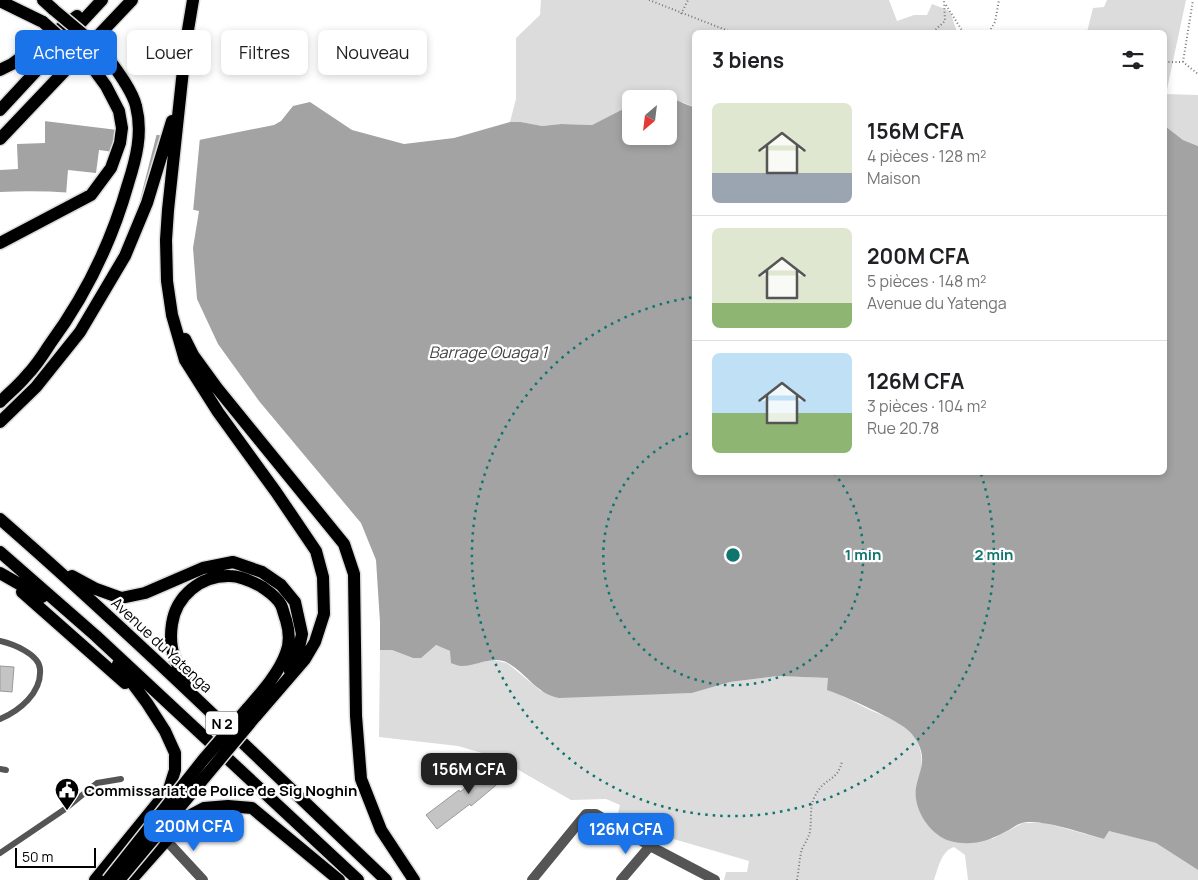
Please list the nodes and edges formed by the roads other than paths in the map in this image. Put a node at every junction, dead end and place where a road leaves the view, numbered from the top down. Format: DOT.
graph roads {
  1 [pos="43,0"];
  2 [pos="101,0"];
  3 [pos="132,0"];
  4 [pos="193,0"];
  5 [pos="0,1"];
  6 [pos="0,70"];
  7 [pos="0,110"];
  8 [pos="172,136"];
  9 [pos="0,140"];
  10 [pos="0,243"];
  11 [pos="172,314"];
  12 [pos="0,402"];
  13 [pos="0,422"];
  14 [pos="0,519"];
  15 [pos="0,552"];
  16 [pos="57,568"];
  17 [pos="0,574"];
  18 [pos="96,636"];
  19 [pos="0,641"];
  20 [pos="282,687"];
  21 [pos="147,703"];
  22 [pos="251,713"];
  23 [pos="0,719"];
  24 [pos="218,720"];
  25 [pos="121,779"];
  26 [pos="166,840"];
  27 [pos="650,846"];
  28 [pos="0,853"];
  29 [pos="536,879"];
  30 [pos="95,880"];
  31 [pos="108,880"];
  32 [pos="119,880"];
  33 [pos="131,880"];
  34 [pos="203,880"];
  35 [pos="339,880"];
  36 [pos="358,880"];
  37 [pos="386,880"];
  38 [pos="414,880"];
  39 [pos="621,880"];
  40 [pos="716,880"];
  1 -- 12 [label="main road, bridge"];
  2 -- 6 [label="main road"];
  2 -- 7 [label="main road"];
  3 -- 9 [label="main road"];
  4 -- 8 [label="main road"];
  5 -- 10 [label="main road, bridge"];
  8 -- 11 [label="main road"];
  8 -- 13 [label="main road"];
  11 -- 20 [label="main road"];
  11 -- 38 [label="main road"];
  14 -- 16 [label="main road, Avenue du Yatenga / N 2"];
  15 -- 18 [label="main road, N 2"];
  16 -- 20 [label="main road"];
  16 -- 24 [label="main road, Avenue du Yatenga / N 2"];
  17 -- 18 [label="main road"];
  17 -- 21 [label="main road"];
  18 -- 21 [label="main road"];
  18 -- 36 [label="main road, N 2"];
  19 -- 23 [label="lane"];
  20 -- 22 [label="main road"];
  21 -- 30 [label="main road"];
  22 -- 24 [label="main road"];
  22 -- 31 [label="main road, bridge"];
  22 -- 32 [label="main road, bridge"];
  24 -- 37 [label="main road, Avenue du Yatenga / N 2"];
  25 -- 28 [label="lane"];
  26 -- 33 [label="main road"];
  26 -- 34 [label="street"];
  26 -- 35 [label="main road"];
  27 -- 29 [label="street"];
  27 -- 39 [label="street"];
  27 -- 40 [label="street"];
}
